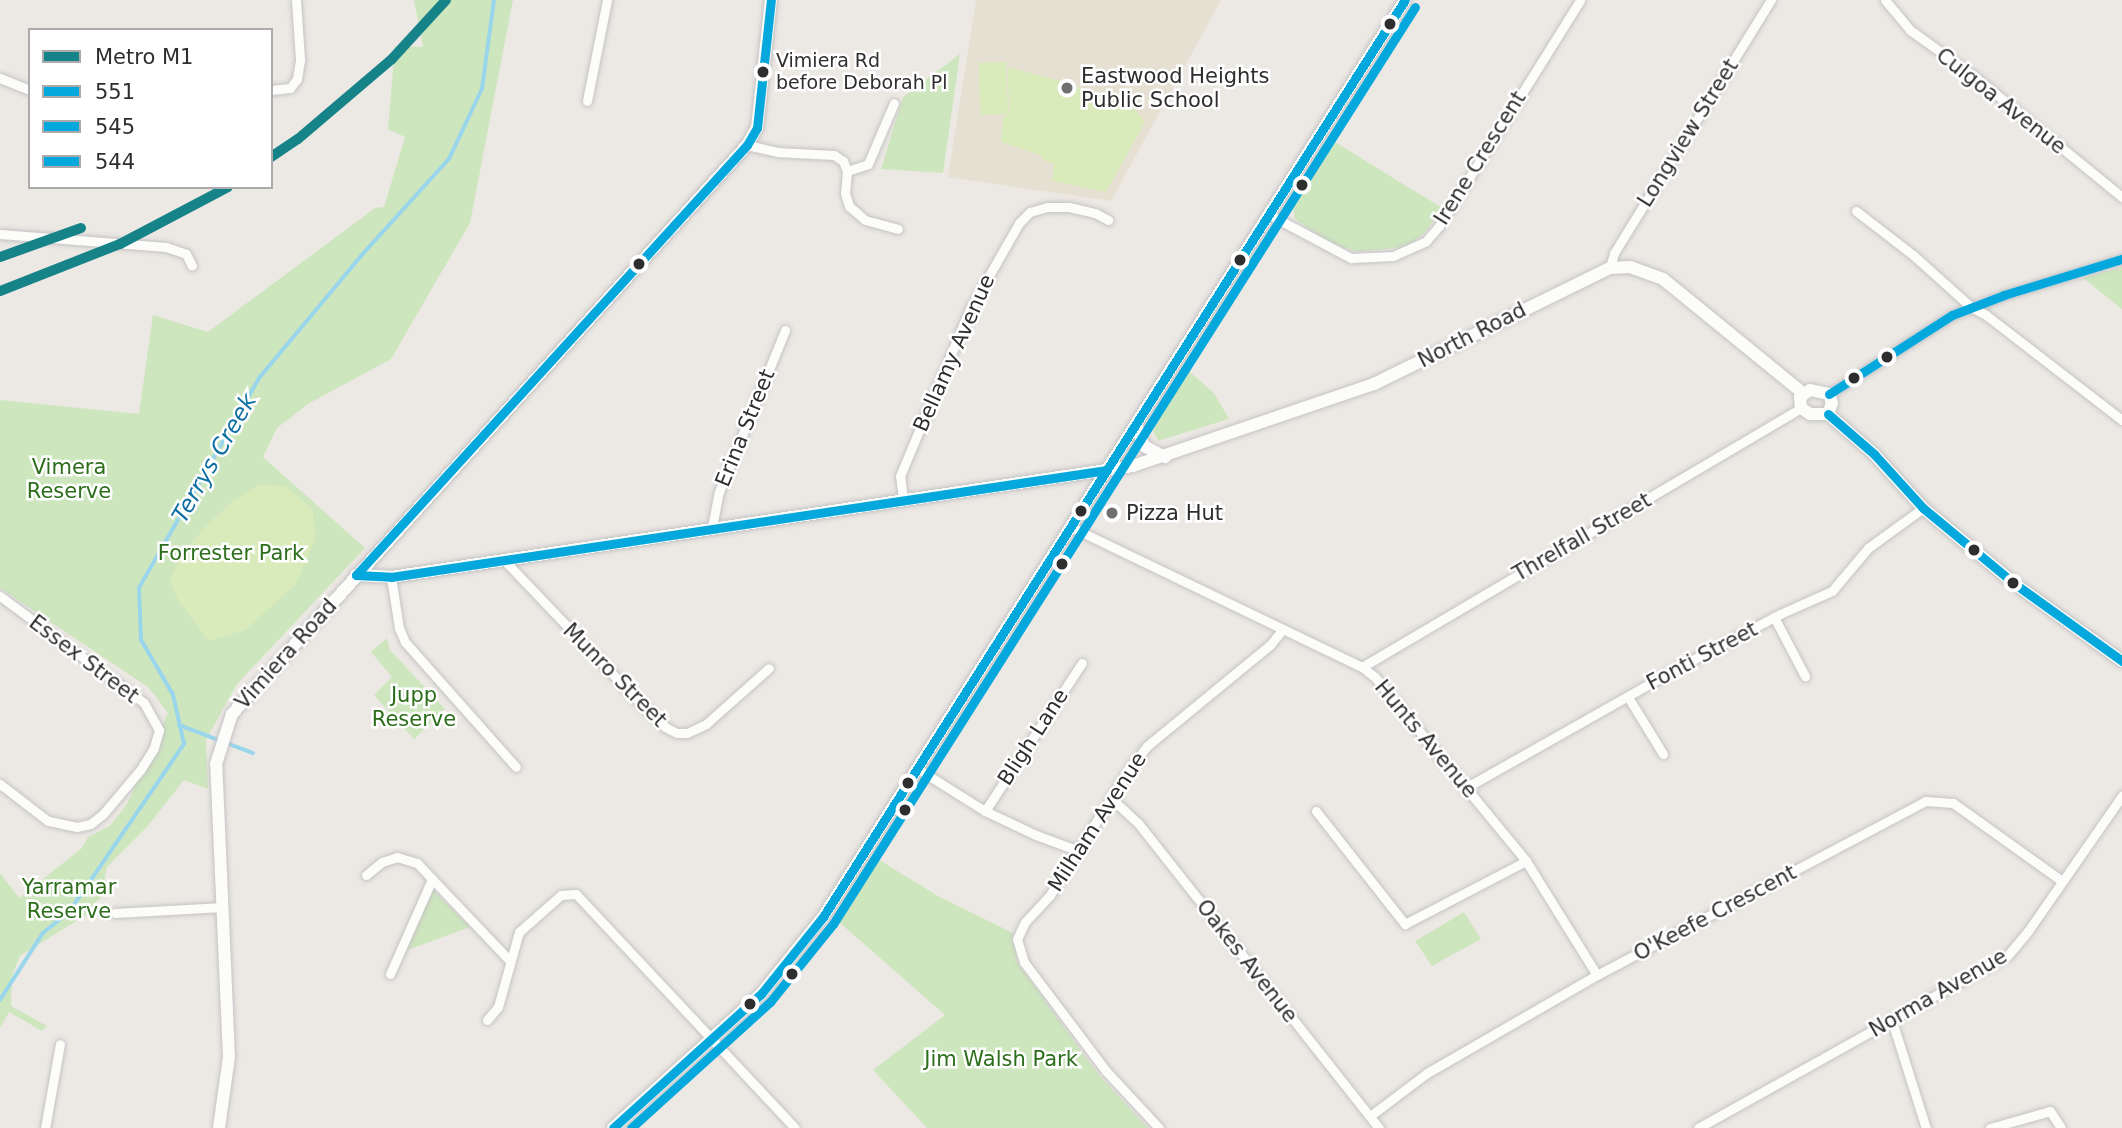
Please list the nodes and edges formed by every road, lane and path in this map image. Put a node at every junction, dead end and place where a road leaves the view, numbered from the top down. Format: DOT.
graph roads {
  1 [pos="296,0"];
  2 [pos="607,0"];
  3 [pos="771,0"];
  4 [pos="1405,0"];
  5 [pos="1580,0"];
  6 [pos="1771,0"];
  7 [pos="1885,0"];
  8 [pos="0,78"];
  9 [pos="28,89"];
  10 [pos="273,90"];
  11 [pos="587,101"];
  12 [pos="894,103"];
  13 [pos="747,145"];
  14 [pos="847,171"];
  15 [pos="2122,197"];
  16 [pos="1856,211"];
  17 [pos="1270,215"];
  18 [pos="1108,220"];
  19 [pos="898,229"];
  20 [pos="0,234"];
  21 [pos="2122,259"];
  22 [pos="192,266"];
  23 [pos="1610,268"];
  24 [pos="1971,307"];
  25 [pos="785,330"];
  26 [pos="1803,393"];
  27 [pos="1829,394"];
  28 [pos="1801,408"];
  29 [pos="1828,414"];
  30 [pos="2122,420"];
  31 [pos="1136,424"];
  32 [pos="1165,457"];
  33 [pos="1107,470"];
  34 [pos="902,499"];
  35 [pos="1923,508"];
  36 [pos="712,527"];
  37 [pos="1071,527"];
  38 [pos="505,561"];
  39 [pos="356,575"];
  40 [pos="391,577"];
  41 [pos="0,596"];
  42 [pos="1774,617"];
  43 [pos="1282,630"];
  44 [pos="2122,661"];
  45 [pos="1082,663"];
  46 [pos="1362,667"];
  47 [pos="769,668"];
  48 [pos="1805,676"];
  49 [pos="1628,696"];
  50 [pos="1663,754"];
  51 [pos="516,767"];
  52 [pos="918,769"];
  53 [pos="0,784"];
  54 [pos="1467,787"];
  55 [pos="2122,796"];
  56 [pos="1111,798"];
  57 [pos="985,811"];
  58 [pos="1316,811"];
  59 [pos="1079,851"];
  60 [pos="1526,861"];
  61 [pos="366,875"];
  62 [pos="432,879"];
  63 [pos="2062,881"];
  64 [pos="223,907"];
  65 [pos="115,913"];
  66 [pos="509,960"];
  67 [pos="390,974"];
  68 [pos="1597,975"];
  69 [pos="487,1020"];
  70 [pos="1892,1021"];
  71 [pos="712,1038"];
  72 [pos="60,1044"];
  73 [pos="1370,1116"];
  74 [pos="45,1128"];
  75 [pos="219,1128"];
  76 [pos="613,1128"];
  77 [pos="795,1128"];
  78 [pos="1159,1128"];
  79 [pos="1379,1128"];
  80 [pos="1698,1128"];
  81 [pos="1926,1128"];
  82 [pos="1990,1128"];
  83 [pos="2061,1128"];
  1 -- 10 [label="street"];
  2 -- 11 [label="street"];
  3 -- 13 [label="street, Vimiera Road"];
  4 -- 17 [label="street"];
  5 -- 17 [label="street, Irene Crescent"];
  6 -- 23 [label="street, Longview Street"];
  7 -- 15 [label="street, Culgoa Avenue"];
  8 -- 9 [label="street"];
  12 -- 14 [label="street"];
  13 -- 14 [label="street"];
  13 -- 39 [label="street, Vimiera Road"];
  14 -- 19 [label="street"];
  16 -- 24 [label="street"];
  17 -- 31 [label="street"];
  18 -- 34 [label="street, Bellamy Avenue"];
  20 -- 22 [label="street"];
  21 -- 24 [label="street"];
  23 -- 26 [label="street"];
  23 -- 32 [label="street, North Road"];
  24 -- 27 [label="street"];
  24 -- 30 [label="street"];
  25 -- 36 [label="street, Erina Street"];
  26 -- 27 [label="street"];
  26 -- 28 [label="street"];
  27 -- 29 [label="street"];
  28 -- 29 [label="street"];
  28 -- 46 [label="street, Threlfall Street"];
  29 -- 35 [label="street"];
  31 -- 32 [label="street"];
  31 -- 33 [label="street"];
  32 -- 33 [label="street, North Road"];
  33 -- 34 [label="street, North Road"];
  33 -- 37 [label="street"];
  34 -- 36 [label="street, North Road"];
  35 -- 42 [label="street, Fonti Street"];
  35 -- 44 [label="street"];
  36 -- 38 [label="street, North Road"];
  37 -- 43 [label="street, Hunts Avenue"];
  37 -- 52 [label="street"];
  38 -- 40 [label="street, North Road"];
  38 -- 47 [label="street, Munro Street"];
  39 -- 40 [label="street, North Road"];
  39 -- 64 [label="street, Vimiera Road"];
  40 -- 51 [label="street"];
  41 -- 53 [label="street, Essex Street"];
  42 -- 48 [label="street"];
  42 -- 49 [label="street, Fonti Street"];
  43 -- 46 [label="street, Hunts Avenue"];
  43 -- 56 [label="street, Milham Avenue"];
  45 -- 57 [label="street, Bligh Lane"];
  46 -- 54 [label="street, Hunts Avenue"];
  49 -- 50 [label="street"];
  49 -- 54 [label="street, Fonti Street"];
  52 -- 57 [label="street"];
  52 -- 71 [label="street"];
  54 -- 60 [label="street, Hunts Avenue"];
  55 -- 63 [label="street, Norma Avenue"];
  56 -- 59 [label="street, Milham Avenue"];
  56 -- 73 [label="street, Oakes Avenue"];
  57 -- 59 [label="street"];
  58 -- 60 [label="street"];
  59 -- 78 [label="street, Milham Avenue"];
  60 -- 68 [label="street, Hunts Avenue"];
  61 -- 62 [label="street"];
  62 -- 66 [label="street"];
  62 -- 67 [label="street"];
  63 -- 68 [label="street, O'Keefe Crescent"];
  63 -- 70 [label="street, Norma Avenue"];
  64 -- 65 [label="street"];
  64 -- 75 [label="street, Vimiera Road"];
  66 -- 69 [label="street"];
  66 -- 71 [label="street"];
  68 -- 73 [label="street, O'Keefe Crescent"];
  70 -- 80 [label="street, Norma Avenue"];
  70 -- 81 [label="street"];
  71 -- 76 [label="street"];
  71 -- 77 [label="street"];
  72 -- 74 [label="street"];
  73 -- 79 [label="street, Oakes Avenue"];
  82 -- 83 [label="street"];
}
